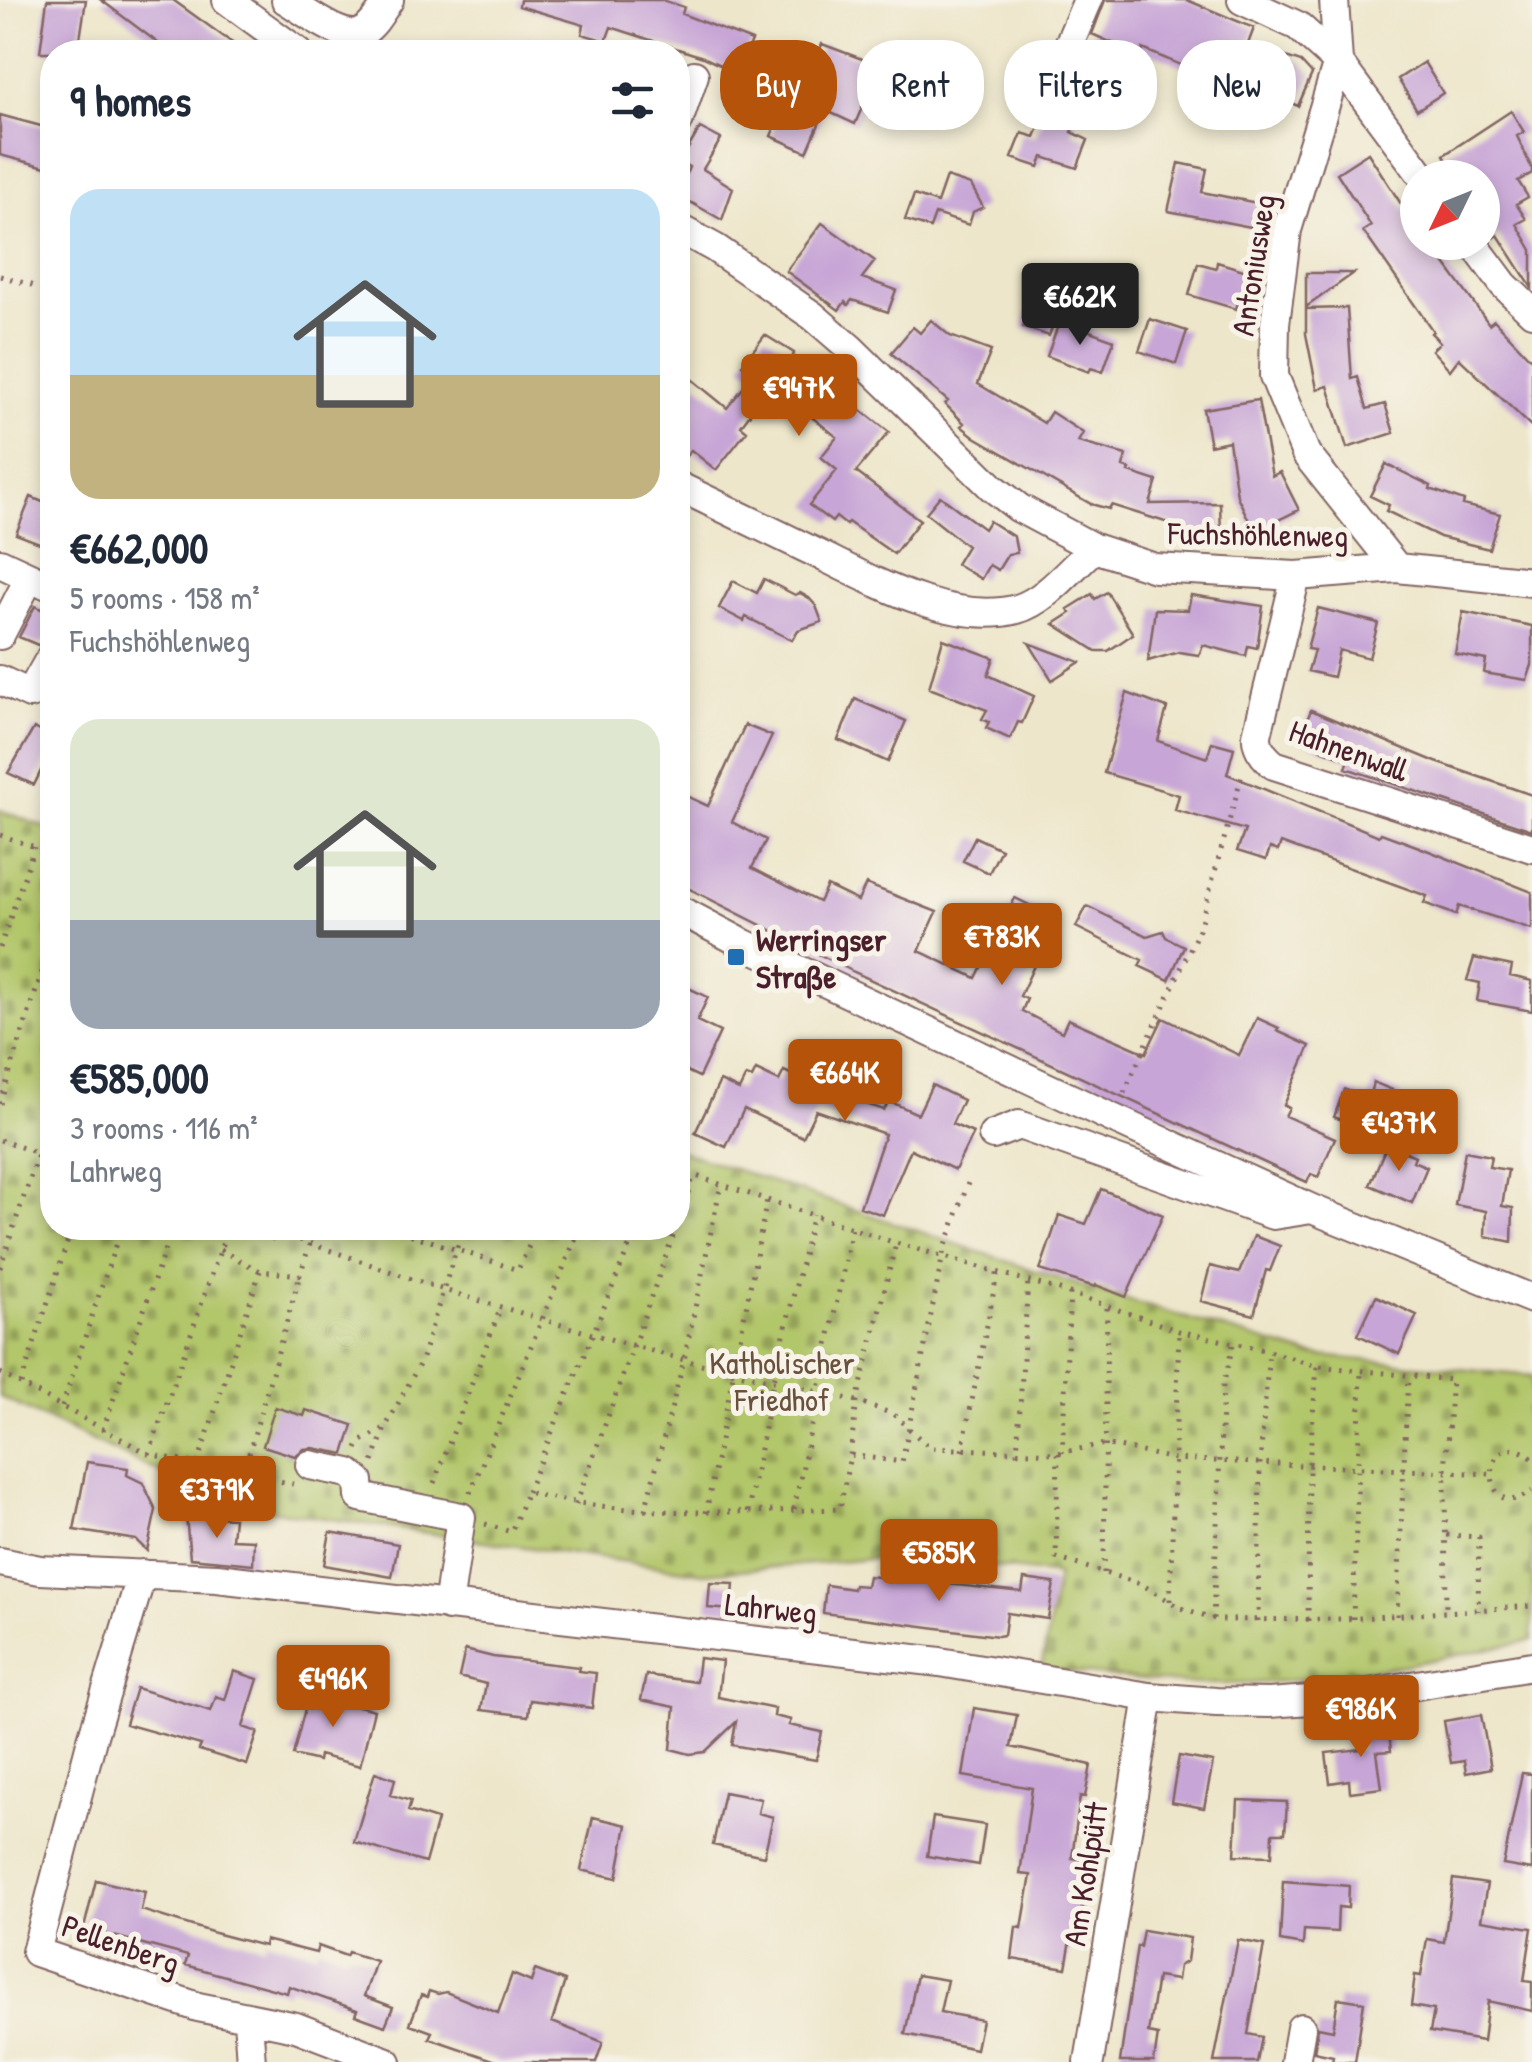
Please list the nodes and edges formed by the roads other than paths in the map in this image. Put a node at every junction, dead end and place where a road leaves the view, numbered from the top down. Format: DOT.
graph roads {
  1 [pos="227,0"];
  2 [pos="286,0"];
  3 [pos="390,0"];
  4 [pos="1088,0"];
  5 [pos="1242,0"];
  6 [pos="1334,0"];
  7 [pos="282,40"];
  8 [pos="1071,40"];
  9 [pos="1338,62"];
  10 [pos="694,76"];
  11 [pos="690,88"];
  12 [pos="1411,160"];
  13 [pos="690,235"];
  14 [pos="1485,260"];
  15 [pos="1532,312"];
  16 [pos="690,492"];
  17 [pos="1094,548"];
  18 [pos="0,563"];
  19 [pos="1397,568"];
  20 [pos="1296,576"];
  21 [pos="40,582"];
  22 [pos="1532,582"];
  23 [pos="40,583"];
  24 [pos="0,635"];
  25 [pos="40,676"];
  26 [pos="0,680"];
  27 [pos="1532,848"];
  28 [pos="690,915"];
  29 [pos="993,1135"];
  30 [pos="1312,1209"];
  31 [pos="1532,1298"];
  32 [pos="306,1475"];
  33 [pos="0,1562"];
  34 [pos="142,1574"];
  35 [pos="448,1606"];
  36 [pos="1532,1666"];
  37 [pos="1149,1697"];
  38 [pos="248,2019"];
  39 [pos="1301,2028"];
  40 [pos="250,2062"];
  41 [pos="387,2062"];
  42 [pos="1090,2062"];
  43 [pos="1294,2062"];
  1 -- 7 [label="street"];
  2 -- 3 [label="street"];
  4 -- 8 [label="street"];
  5 -- 9 [label="street"];
  6 -- 9 [label="street, Antoniusweg"];
  9 -- 12 [label="street"];
  9 -- 19 [label="street, Antoniusweg"];
  10 -- 11 [label="street"];
  13 -- 17 [label="street, Fuchshöhlenweg"];
  14 -- 15 [label="street"];
  16 -- 17 [label="street"];
  17 -- 20 [label="street, Fuchshöhlenweg"];
  18 -- 21 [label="street"];
  19 -- 20 [label="street, Fuchshöhlenweg"];
  19 -- 22 [label="street, Fuchshöhlenweg"];
  20 -- 27 [label="street, Hahnenwall"];
  23 -- 24 [label="street"];
  25 -- 26 [label="street"];
  28 -- 30 [label="street"];
  29 -- 30 [label="street"];
  30 -- 31 [label="street"];
  32 -- 35 [label="street"];
  33 -- 34 [label="street, Lahrweg"];
  34 -- 35 [label="street, Lahrweg"];
  34 -- 38 [label="street, Pellenberg"];
  35 -- 37 [label="street, Lahrweg"];
  36 -- 37 [label="street, Lahrweg"];
  37 -- 42 [label="street, Am Kohlpütt"];
  38 -- 40 [label="street"];
  38 -- 41 [label="street, Pellenberg"];
  39 -- 43 [label="street"];
}
